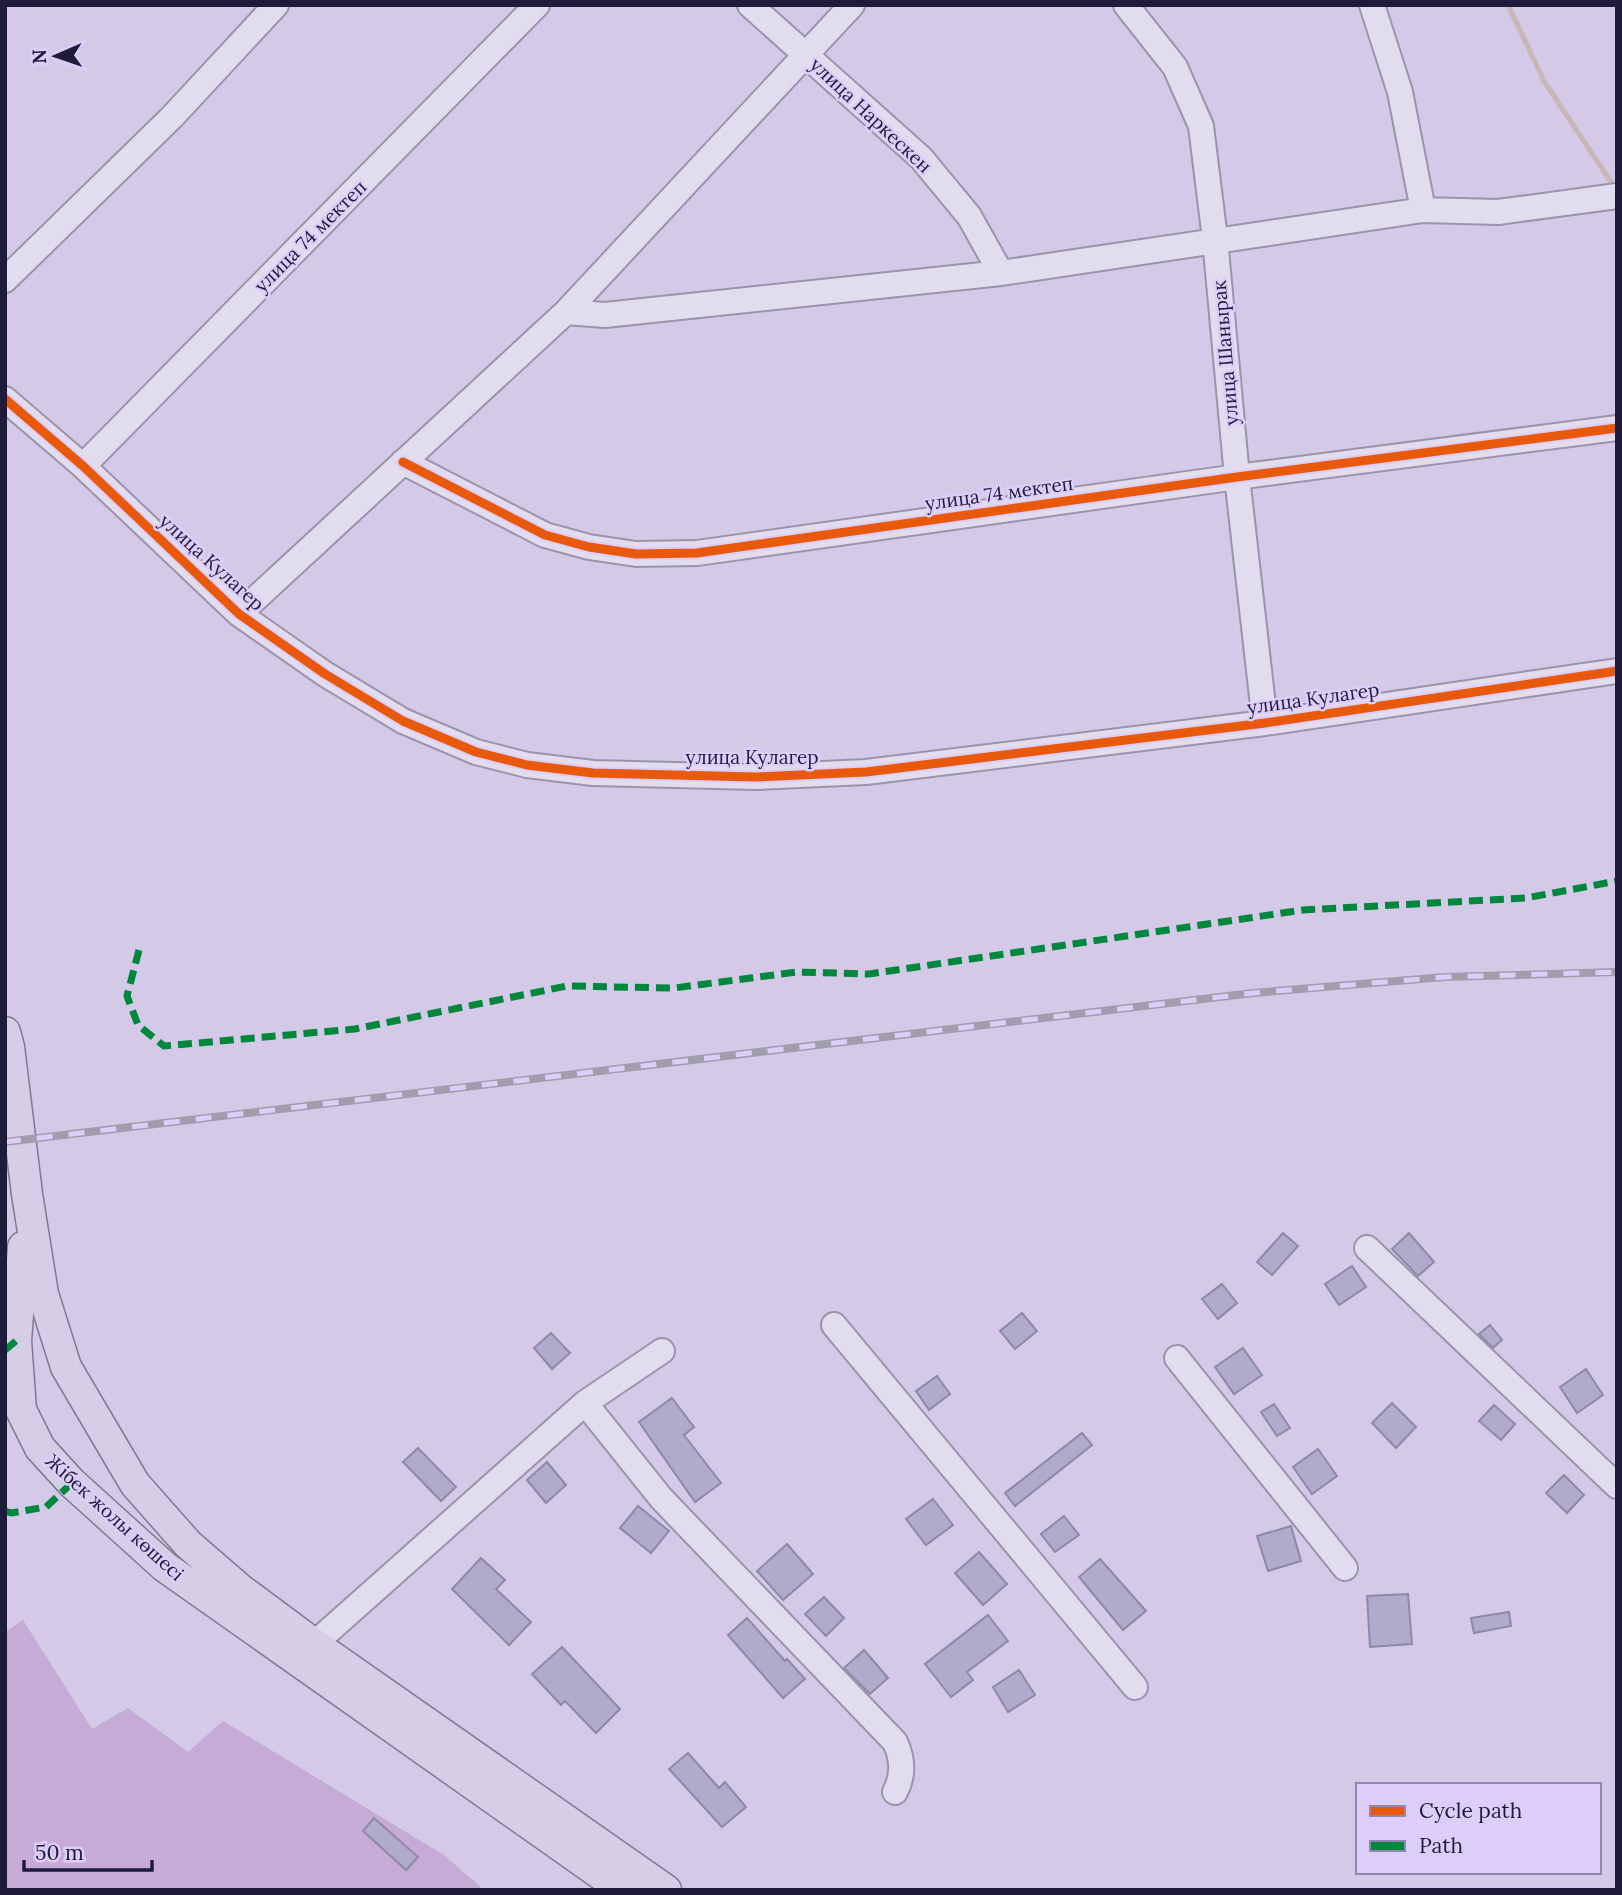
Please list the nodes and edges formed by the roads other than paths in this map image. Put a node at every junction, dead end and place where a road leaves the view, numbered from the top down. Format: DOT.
graph roads {
  1 [pos="276,5"];
  2 [pos="537,5"];
  3 [pos="750,5"];
  4 [pos="852,5"];
  5 [pos="1126,5"];
  6 [pos="1372,5"];
  7 [pos="808,55"];
  8 [pos="1617,196"];
  9 [pos="1423,211"];
  10 [pos="1215,239"];
  11 [pos="1001,272"];
  12 [pos="5,280"];
  13 [pos="566,312"];
  14 [pos="5,399"];
  15 [pos="1617,428"];
  16 [pos="403,462"];
  17 [pos="83,466"];
  18 [pos="1237,477"];
  19 [pos="239,614"];
  20 [pos="1617,671"];
  21 [pos="1265,723"];
  22 [pos="5,1032"];
  23 [pos="27,1194"];
  24 [pos="1367,1248"];
  25 [pos="834,1325"];
  26 [pos="662,1351"];
  27 [pos="1177,1358"];
  28 [pos="585,1403"];
  29 [pos="1617,1486"];
  30 [pos="1345,1568"];
  31 [pos="314,1644"];
  32 [pos="1135,1687"];
  33 [pos="895,1792"];
  34 [pos="623,1890"];
  35 [pos="666,1890"];
  1 -- 12 [label="street"];
  2 -- 17 [label="street, улица 74 мектеп"];
  3 -- 7 [label="street, улица Наркескен"];
  4 -- 7 [label="street"];
  5 -- 10 [label="street, улица Шанырак"];
  6 -- 9 [label="street"];
  7 -- 11 [label="street, улица Наркескен"];
  7 -- 13 [label="street"];
  8 -- 9 [label="street"];
  9 -- 10 [label="street"];
  10 -- 11 [label="street"];
  10 -- 18 [label="street, улица Шанырак"];
  11 -- 13 [label="street"];
  13 -- 16 [label="street"];
  14 -- 17 [label="street, улица Кулагер"];
  15 -- 18 [label="street, улица 74 мектеп"];
  16 -- 18 [label="street, улица 74 мектеп"];
  16 -- 19 [label="street"];
  17 -- 19 [label="street, улица Кулагер"];
  18 -- 21 [label="street, улица Шанырак"];
  19 -- 21 [label="street, улица Кулагер"];
  20 -- 21 [label="street, улица Кулагер"];
  22 -- 23 [label="main road"];
  23 -- 31 [label="main road, Жібек жолы көшесі"];
  23 -- 34 [label="main road, Жібек жолы көшесі"];
  24 -- 29 [label="street"];
  25 -- 32 [label="street"];
  26 -- 28 [label="street"];
  27 -- 30 [label="street"];
  28 -- 31 [label="street"];
  28 -- 33 [label="street"];
  31 -- 35 [label="main road, Жібек жолы көшесі"];
}
